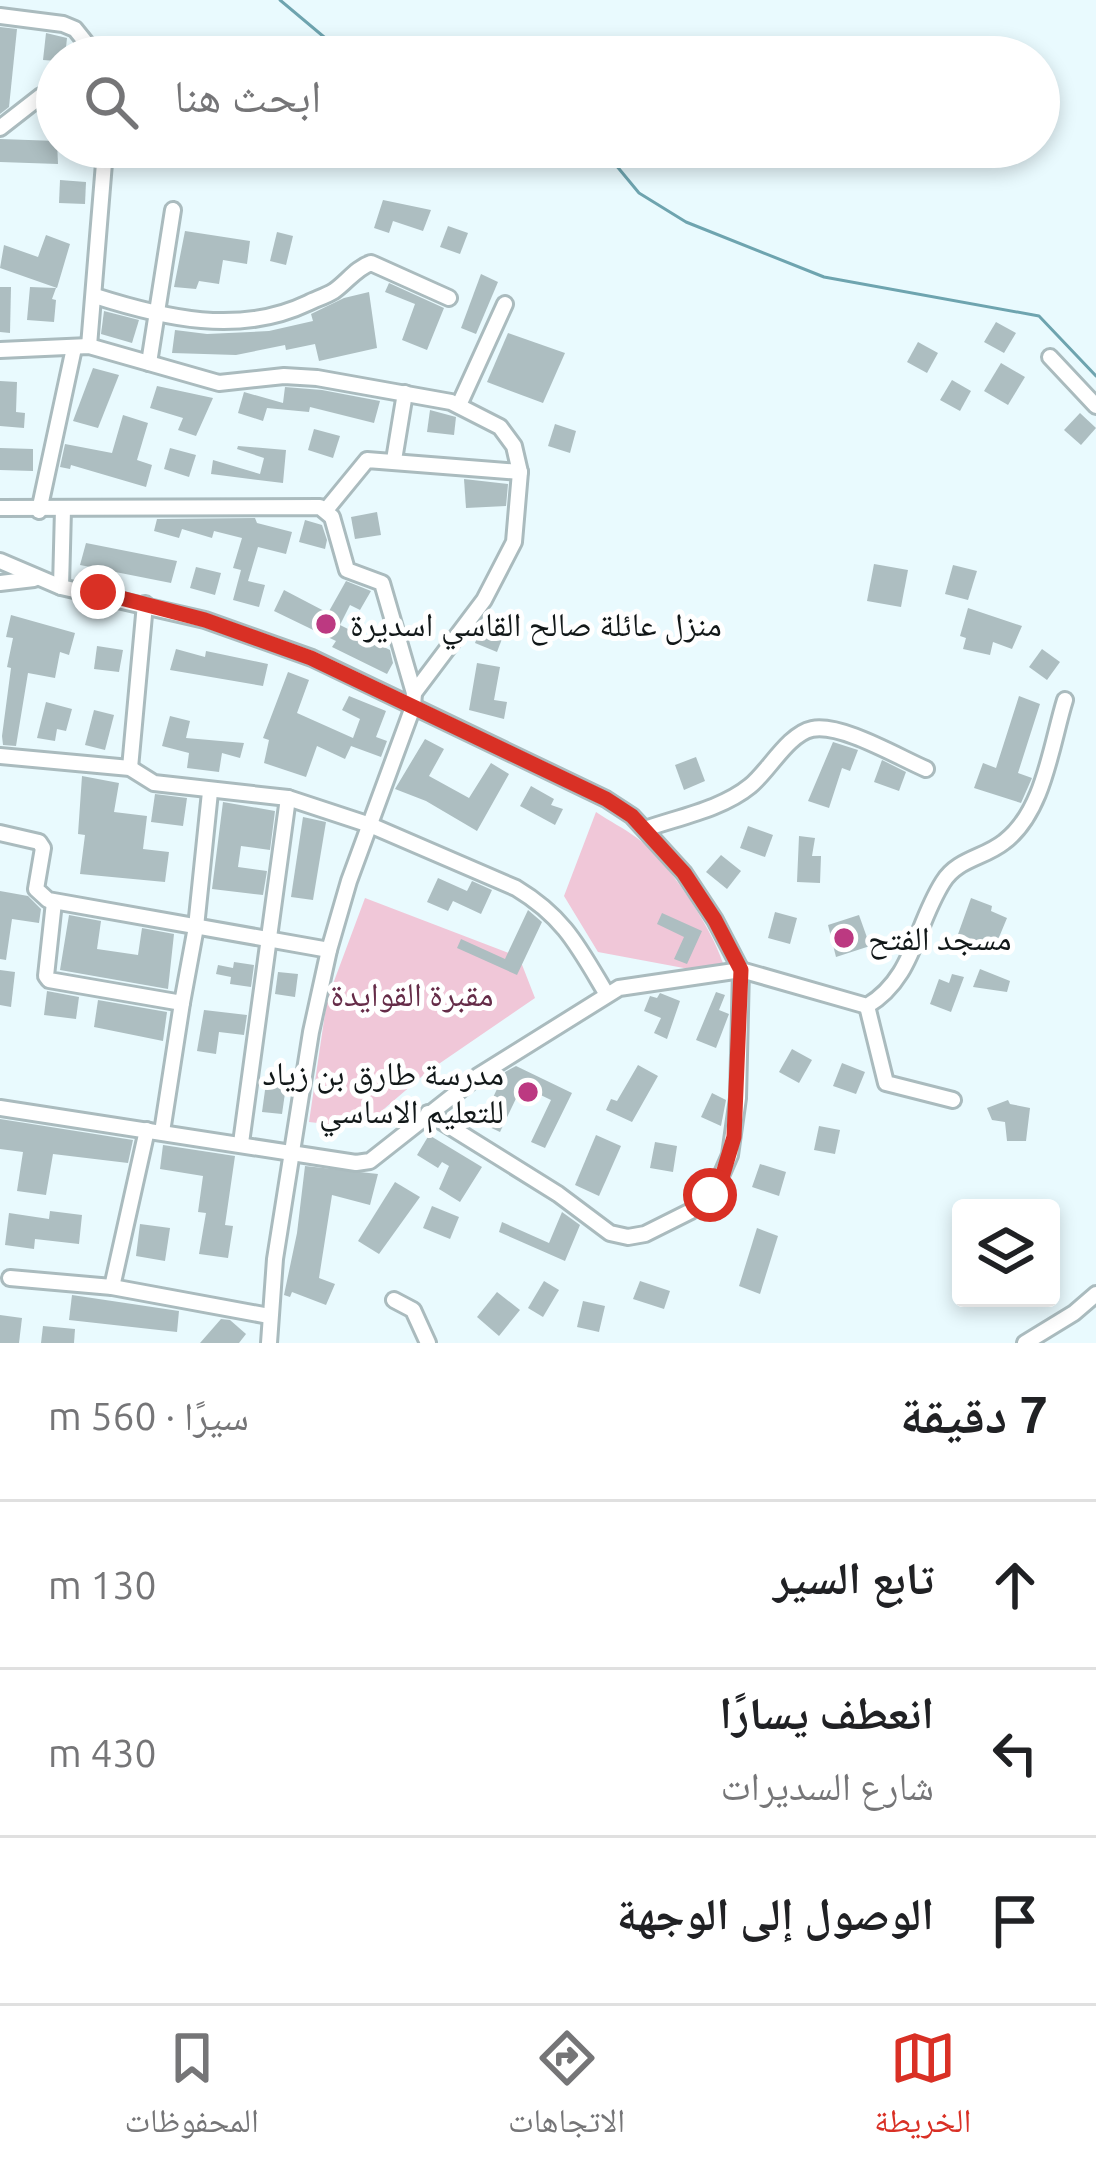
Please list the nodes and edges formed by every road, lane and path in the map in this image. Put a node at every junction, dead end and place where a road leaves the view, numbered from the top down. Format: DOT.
graph roads {
  1 [pos="0,16"];
  2 [pos="81,36"];
  3 [pos="36,100"];
  4 [pos="0,128"];
  5 [pos="103,168"];
  6 [pos="173,210"];
  7 [pos="95,296"];
  8 [pos="449,298"];
  9 [pos="505,304"];
  10 [pos="160,314"];
  11 [pos="81,347"];
  12 [pos="0,350"];
  13 [pos="1050,357"];
  14 [pos="149,363"];
  15 [pos="405,393"];
  16 [pos="459,405"];
  17 [pos="1096,406"];
  18 [pos="394,460"];
  19 [pos="520,472"];
  20 [pos="0,508"];
  21 [pos="63,508"];
  22 [pos="326,510"];
  23 [pos="39,511"];
  24 [pos="0,561"];
  25 [pos="39,578"];
  26 [pos="0,584"];
  27 [pos="62,587"];
  28 [pos="145,604"];
  29 [pos="413,700"];
  30 [pos="1065,700"];
  31 [pos="0,756"];
  32 [pos="130,768"];
  33 [pos="926,769"];
  34 [pos="210,792"];
  35 [pos="288,798"];
  36 [pos="370,825"];
  37 [pos="645,829"];
  38 [pos="0,833"];
  39 [pos="53,902"];
  40 [pos="196,927"];
  41 [pos="267,939"];
  42 [pos="329,950"];
  43 [pos="741,970"];
  44 [pos="606,993"];
  45 [pos="182,1004"];
  46 [pos="866,1006"];
  47 [pos="953,1100"];
  48 [pos="0,1108"];
  49 [pos="428,1113"];
  50 [pos="155,1131"];
  51 [pos="241,1143"];
  52 [pos="292,1150"];
  53 [pos="10,1279"];
  54 [pos="112,1287"];
  55 [pos="1096,1294"];
  56 [pos="394,1300"];
  57 [pos="269,1316"];
  58 [pos="268,1343"];
  59 [pos="428,1343"];
  60 [pos="1025,1343"];
  1 -- 2 [label="street"];
  3 -- 4 [label="street"];
  5 -- 7 [label="street"];
  6 -- 10 [label="street"];
  7 -- 10 [label="street"];
  7 -- 11 [label="street"];
  8 -- 10 [label="street"];
  9 -- 16 [label="street"];
  10 -- 14 [label="street"];
  11 -- 12 [label="street"];
  11 -- 14 [label="street"];
  11 -- 23 [label="street"];
  13 -- 17 [label="street"];
  14 -- 15 [label="street"];
  15 -- 16 [label="street"];
  15 -- 18 [label="street"];
  16 -- 19 [label="street"];
  18 -- 19 [label="street"];
  18 -- 22 [label="street"];
  19 -- 29 [label="street"];
  20 -- 23 [label="street"];
  21 -- 22 [label="street"];
  21 -- 23 [label="street"];
  21 -- 27 [label="street"];
  22 -- 29 [label="street"];
  24 -- 25 [label="street"];
  25 -- 26 [label="street"];
  25 -- 27 [label="street"];
  27 -- 28 [label="street"];
  28 -- 29 [label="street"];
  28 -- 32 [label="street"];
  29 -- 36 [label="street"];
  29 -- 37 [label="street"];
  30 -- 46 [label="street"];
  31 -- 32 [label="street"];
  32 -- 34 [label="street"];
  33 -- 37 [label="street"];
  34 -- 35 [label="street"];
  34 -- 40 [label="street"];
  35 -- 36 [label="street"];
  35 -- 41 [label="street"];
  36 -- 42 [label="street"];
  36 -- 44 [label="street"];
  37 -- 43 [label="street"];
  38 -- 39 [label="street"];
  39 -- 40 [label="street"];
  39 -- 45 [label="street"];
  40 -- 41 [label="street"];
  40 -- 45 [label="street"];
  41 -- 42 [label="street"];
  41 -- 51 [label="street"];
  42 -- 52 [label="street"];
  43 -- 44 [label="street"];
  43 -- 46 [label="street"];
  43 -- 49 [label="street"];
  44 -- 49 [label="street"];
  45 -- 50 [label="street"];
  46 -- 47 [label="street"];
  48 -- 50 [label="street"];
  49 -- 52 [label="street"];
  50 -- 51 [label="street"];
  50 -- 54 [label="street"];
  51 -- 52 [label="street"];
  52 -- 57 [label="street"];
  53 -- 54 [label="street"];
  54 -- 57 [label="street"];
  55 -- 60 [label="street"];
  56 -- 59 [label="street"];
  57 -- 58 [label="street"];
}
